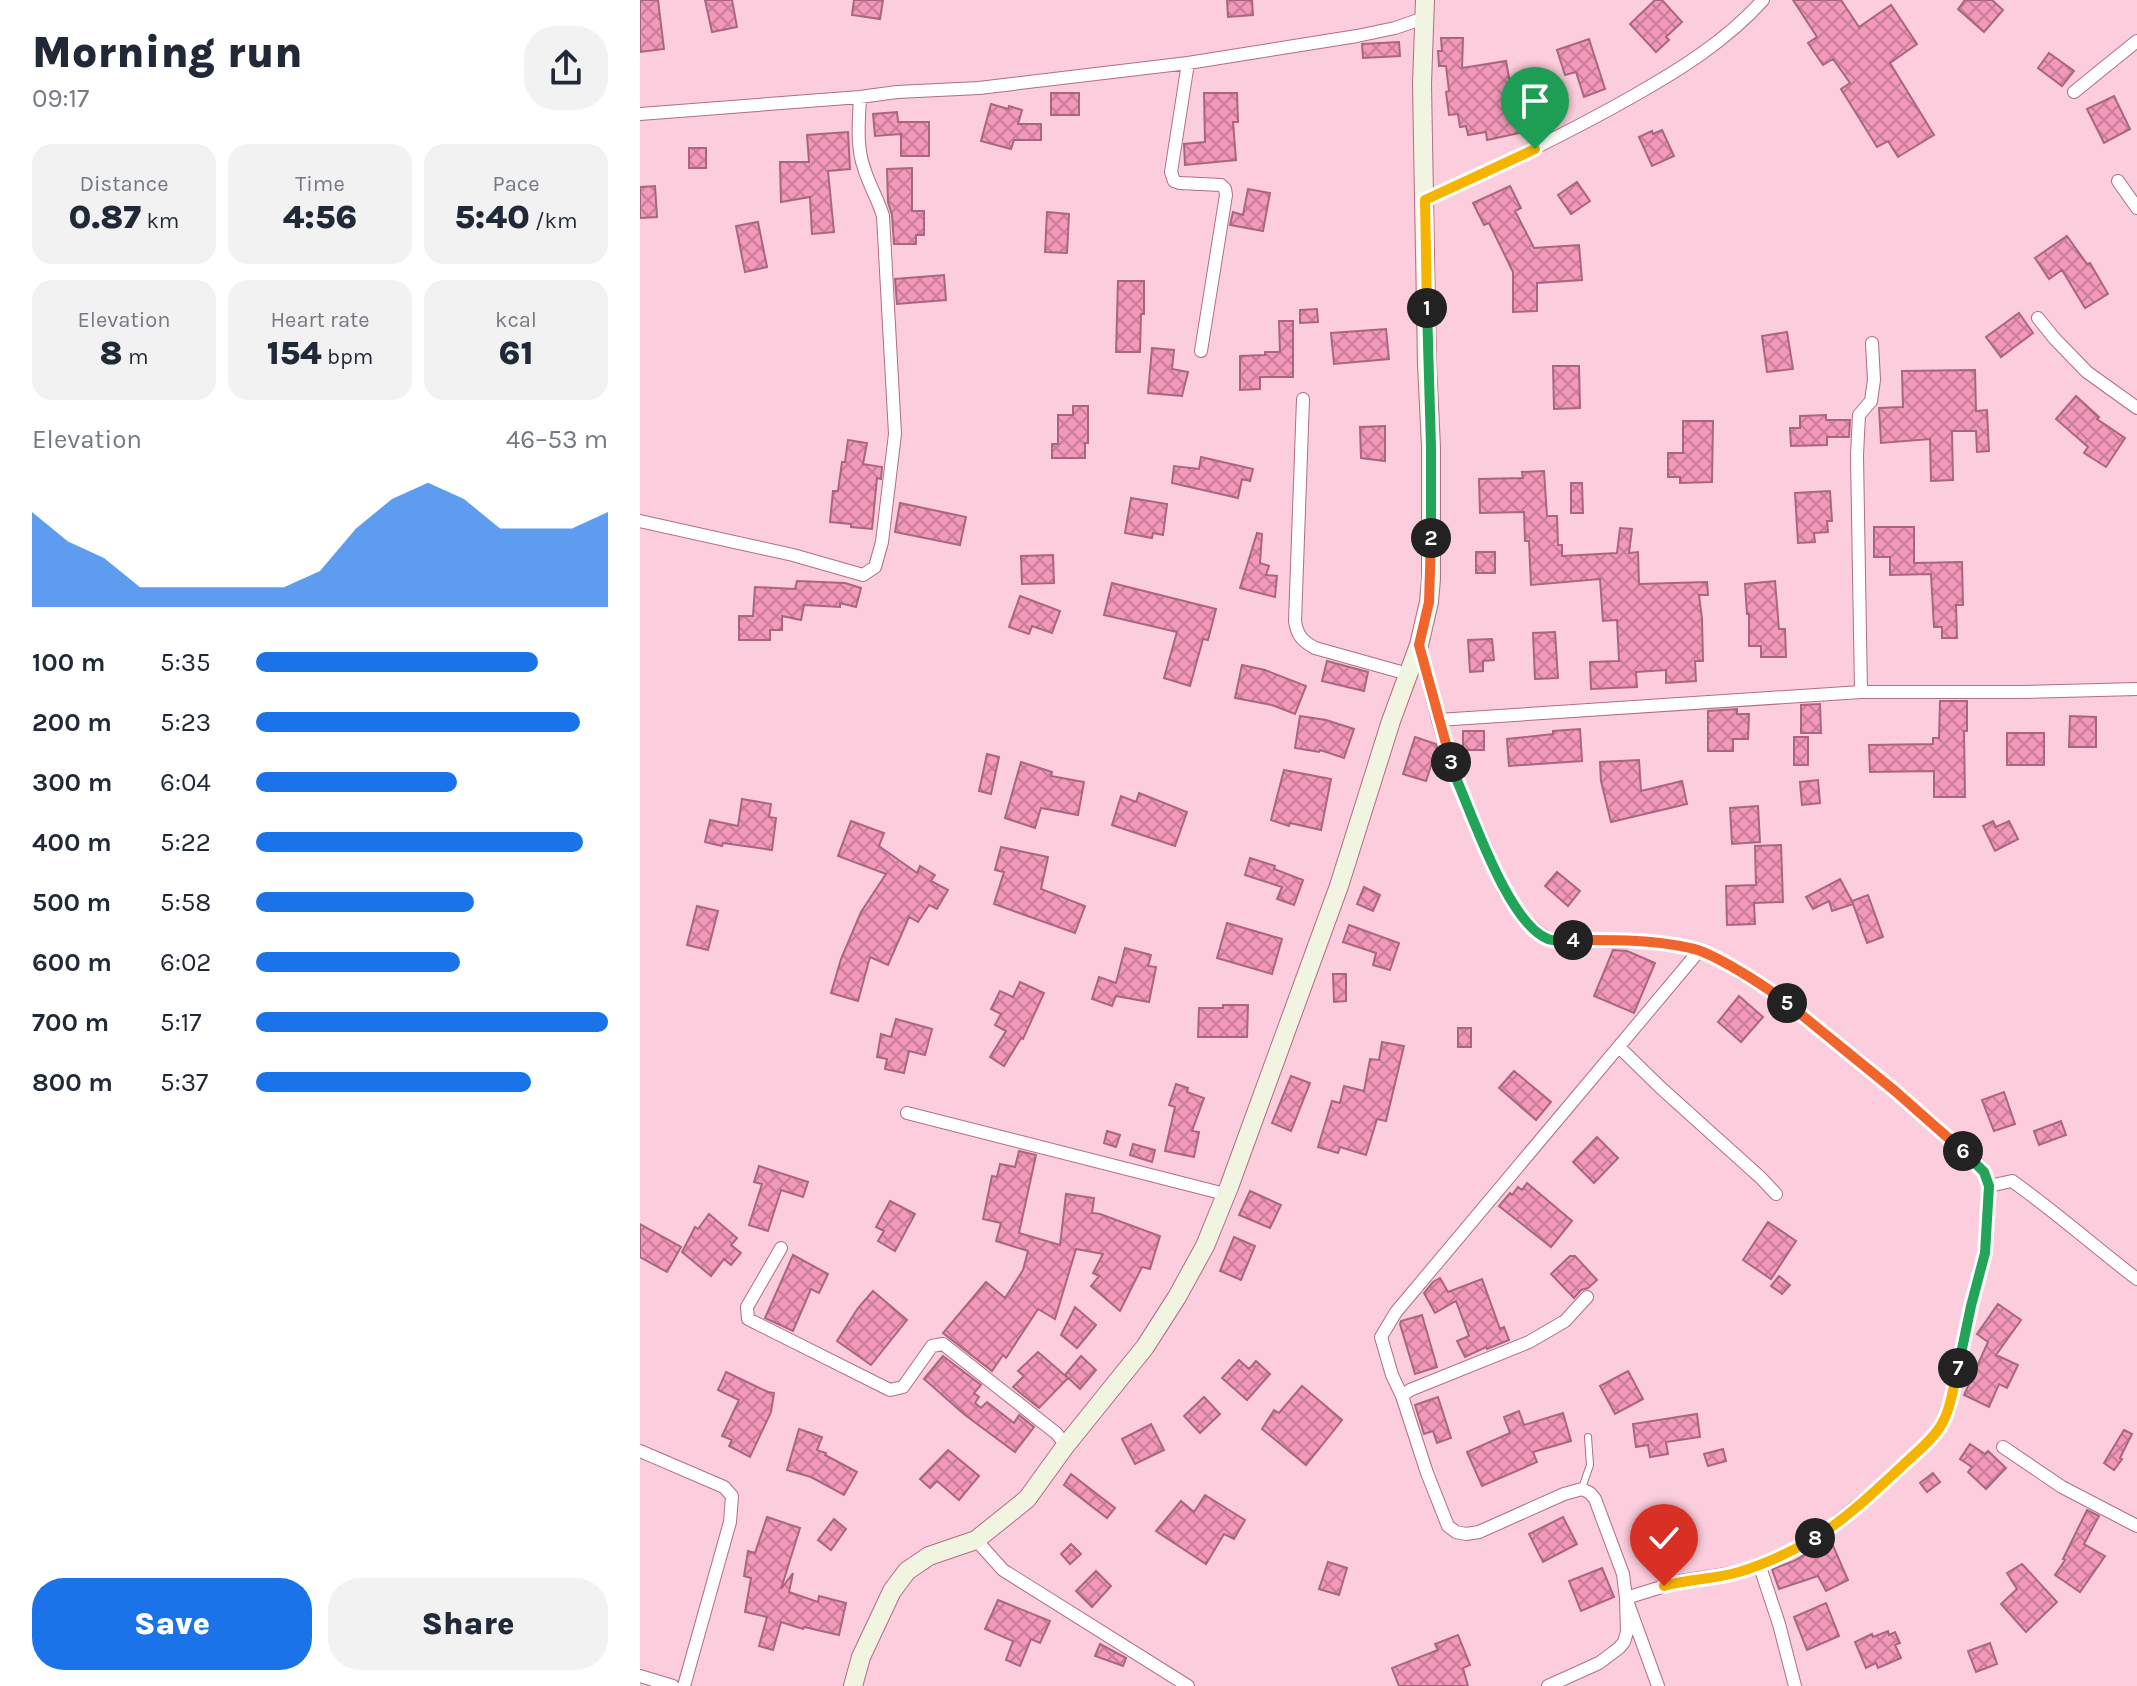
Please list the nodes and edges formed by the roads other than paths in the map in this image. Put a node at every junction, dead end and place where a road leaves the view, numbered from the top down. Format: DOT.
graph roads {
  1 [pos="1763,0"];
  2 [pos="1424,9"];
  3 [pos="2137,41"];
  4 [pos="1188,63"];
  5 [pos="2074,92"];
  6 [pos="860,97"];
  7 [pos="640,114"];
  8 [pos="2118,181"];
  9 [pos="1425,200"];
  10 [pos="2137,208"];
  11 [pos="2038,318"];
  12 [pos="1872,343"];
  13 [pos="1201,351"];
  14 [pos="1303,399"];
  15 [pos="2137,408"];
  16 [pos="640,521"];
  17 [pos="1419,645"];
  18 [pos="1408,674"];
  19 [pos="2137,689"];
  20 [pos="1861,692"];
  21 [pos="1438,720"];
  22 [pos="1699,951"];
  23 [pos="1619,1047"];
  24 [pos="907,1113"];
  25 [pos="1989,1186"];
  26 [pos="1225,1194"];
  27 [pos="1776,1194"];
  28 [pos="781,1248"];
  29 [pos="2137,1279"];
  30 [pos="1587,1297"];
  31 [pos="1402,1396"];
  32 [pos="1588,1437"];
  33 [pos="1066,1445"];
  34 [pos="2003,1447"];
  35 [pos="640,1451"];
  36 [pos="1582,1489"];
  37 [pos="2137,1526"];
  38 [pos="976,1540"];
  39 [pos="1759,1564"];
  40 [pos="1626,1598"];
  41 [pos="640,1676"];
  42 [pos="673,1686"];
  43 [pos="684,1686"];
  44 [pos="853,1686"];
  45 [pos="1188,1686"];
  46 [pos="1548,1686"];
  47 [pos="1658,1686"];
  48 [pos="1795,1686"];
  1 -- 9 [label="street"];
  2 -- 4 [label="street"];
  2 -- 9 [label="street"];
  3 -- 5 [label="street"];
  4 -- 6 [label="street"];
  4 -- 13 [label="street"];
  6 -- 7 [label="street"];
  6 -- 16 [label="street"];
  8 -- 10 [label="street"];
  9 -- 17 [label="street"];
  11 -- 15 [label="street"];
  12 -- 20 [label="street"];
  14 -- 18 [label="street"];
  17 -- 18 [label="street"];
  17 -- 21 [label="street"];
  18 -- 26 [label="street"];
  19 -- 20 [label="street"];
  20 -- 21 [label="street"];
  21 -- 22 [label="street"];
  22 -- 23 [label="street"];
  22 -- 25 [label="street"];
  23 -- 27 [label="street"];
  23 -- 31 [label="street"];
  24 -- 26 [label="street"];
  25 -- 29 [label="street"];
  25 -- 39 [label="street"];
  26 -- 33 [label="street"];
  28 -- 33 [label="street"];
  30 -- 31 [label="street"];
  31 -- 36 [label="street"];
  32 -- 36 [label="lane"];
  33 -- 38 [label="street"];
  34 -- 37 [label="street"];
  35 -- 43 [label="street"];
  36 -- 40 [label="street"];
  38 -- 44 [label="street"];
  38 -- 45 [label="street"];
  39 -- 40 [label="street"];
  39 -- 48 [label="street"];
  40 -- 46 [label="street"];
  40 -- 47 [label="street"];
  41 -- 42 [label="street"];
}
